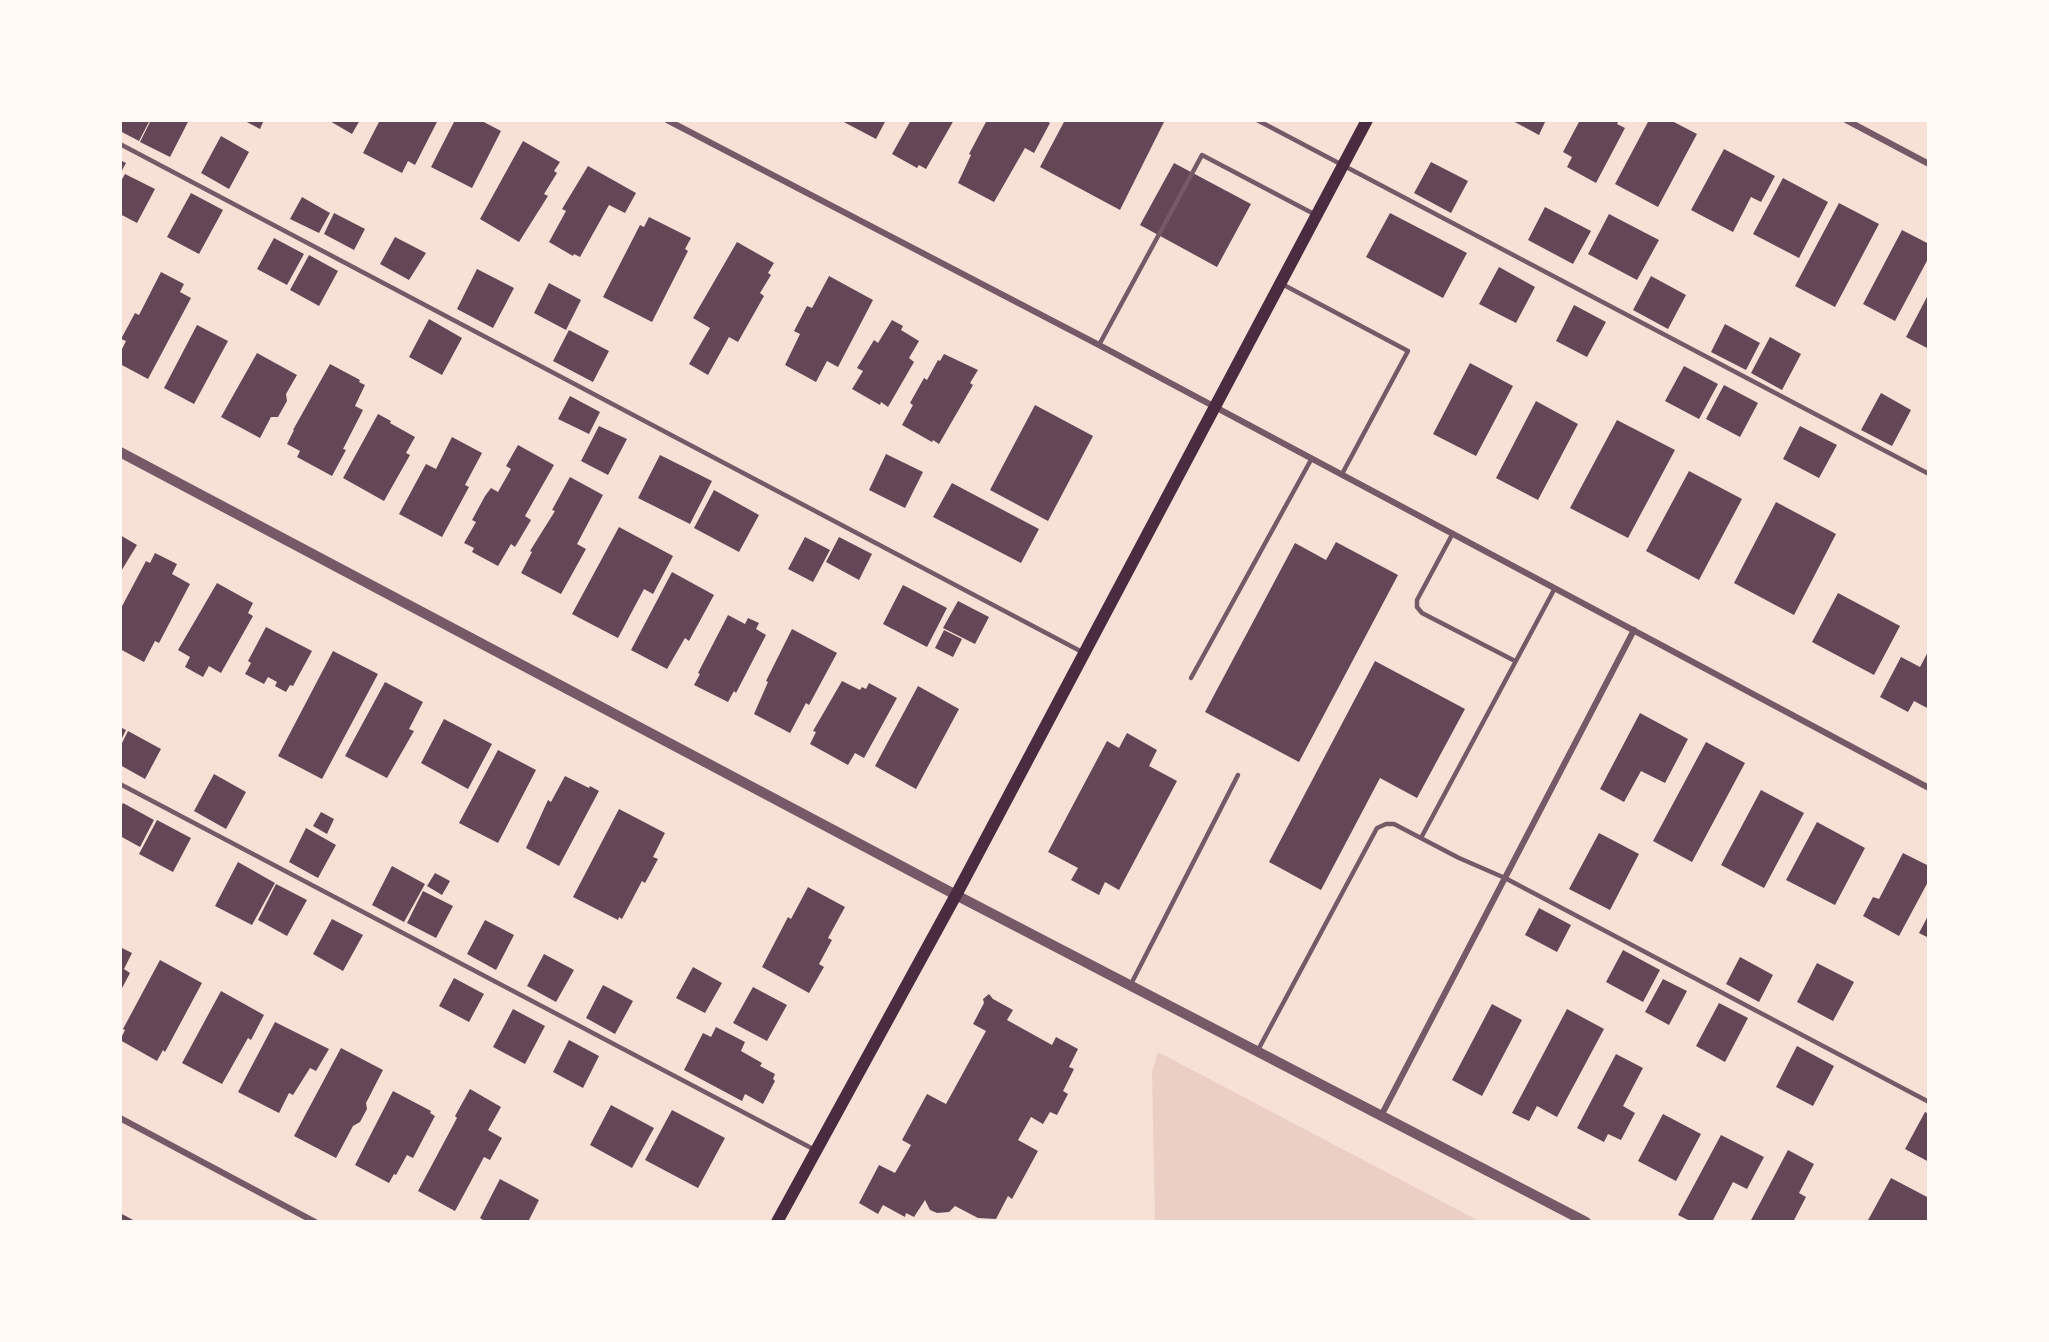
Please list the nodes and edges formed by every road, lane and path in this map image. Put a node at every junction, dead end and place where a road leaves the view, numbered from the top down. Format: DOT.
graph roads {
  1 [pos="667,120"];
  2 [pos="1257,120"];
  3 [pos="1367,120"];
  4 [pos="1846,120"];
  5 [pos="120,144"];
  6 [pos="1929,164"];
  7 [pos="1343,166"];
  8 [pos="1316,215"];
  9 [pos="1280,283"];
  10 [pos="1099,345"];
  11 [pos="1215,407"];
  12 [pos="120,452"];
  13 [pos="1312,458"];
  14 [pos="1342,474"];
  15 [pos="1929,474"];
  16 [pos="1452,533"];
  17 [pos="1555,588"];
  18 [pos="1635,630"];
  19 [pos="1084,653"];
  20 [pos="1515,661"];
  21 [pos="1191,678"];
  22 [pos="1238,775"];
  23 [pos="120,784"];
  24 [pos="1929,788"];
  25 [pos="1421,838"];
  26 [pos="1505,878"];
  27 [pos="956,895"];
  28 [pos="1130,986"];
  29 [pos="1258,1052"];
  30 [pos="1929,1102"];
  31 [pos="1381,1116"];
  32 [pos="120,1119"];
  33 [pos="815,1150"];
  34 [pos="315,1222"];
  35 [pos="777,1222"];
  36 [pos="1586,1222"];
  1 -- 10 [label="street"];
  2 -- 7 [label="lane"];
  3 -- 7 [label="main road"];
  4 -- 6 [label="street"];
  5 -- 19 [label="lane"];
  7 -- 8 [label="main road"];
  7 -- 15 [label="lane"];
  8 -- 9 [label="main road"];
  8 -- 10 [label="lane"];
  9 -- 11 [label="main road"];
  9 -- 14 [label="lane"];
  10 -- 11 [label="street"];
  11 -- 13 [label="street"];
  11 -- 19 [label="main road"];
  12 -- 27 [label="street"];
  13 -- 14 [label="street"];
  13 -- 21 [label="lane"];
  14 -- 16 [label="street"];
  16 -- 17 [label="street"];
  16 -- 20 [label="lane"];
  17 -- 18 [label="street"];
  17 -- 20 [label="lane"];
  18 -- 24 [label="street"];
  18 -- 26 [label="street"];
  19 -- 27 [label="main road"];
  20 -- 25 [label="lane"];
  22 -- 28 [label="lane"];
  23 -- 33 [label="lane"];
  25 -- 26 [label="lane"];
  25 -- 29 [label="lane"];
  26 -- 30 [label="lane"];
  26 -- 31 [label="street"];
  27 -- 28 [label="street"];
  27 -- 33 [label="main road"];
  28 -- 29 [label="street"];
  29 -- 31 [label="street"];
  31 -- 36 [label="street"];
  32 -- 34 [label="street"];
  33 -- 35 [label="main road"];
}
